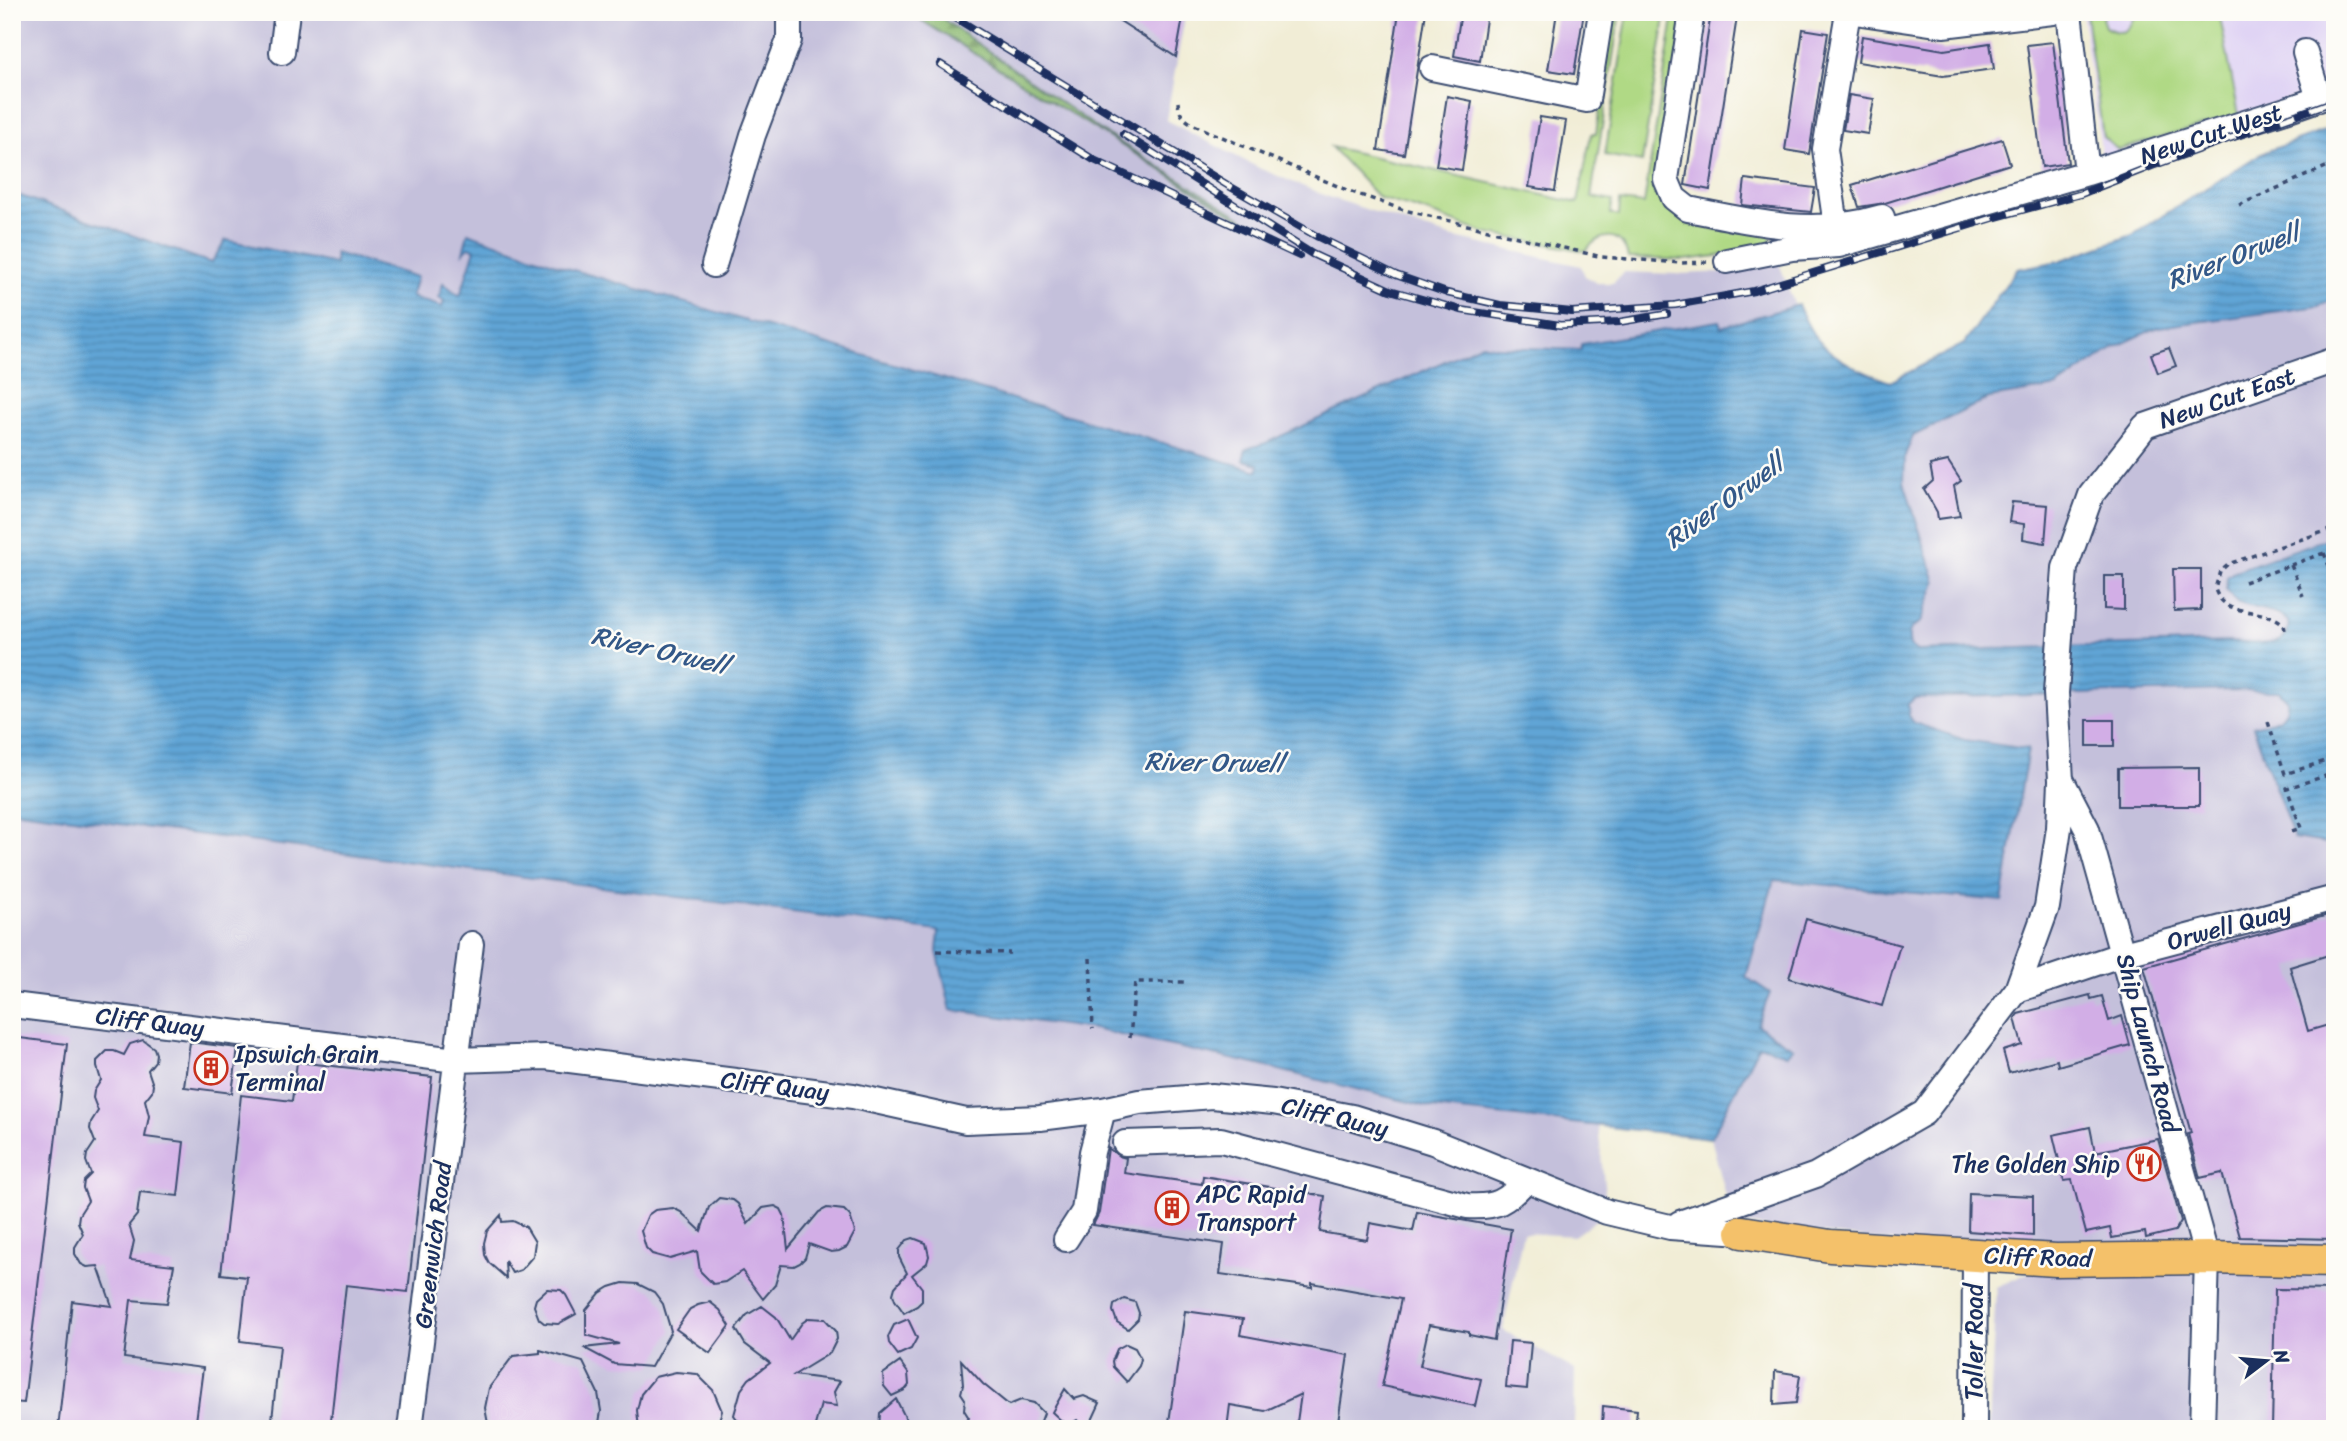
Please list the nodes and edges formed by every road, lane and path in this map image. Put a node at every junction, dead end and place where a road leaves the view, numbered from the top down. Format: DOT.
graph roads {
  1 [pos="287,12"];
  2 [pos="789,12"];
  3 [pos="1601,12"];
  4 [pos="1692,12"];
  5 [pos="1848,12"];
  6 [pos="1855,12"];
  7 [pos="2053,12"];
  8 [pos="2069,12"];
  9 [pos="282,52"];
  10 [pos="2305,52"];
  11 [pos="1432,68"];
  12 [pos="2327,96"];
  13 [pos="1178,103"];
  14 [pos="2335,163"];
  15 [pos="2087,173"];
  16 [pos="2011,179"];
  17 [pos="2239,205"];
  18 [pos="1836,226"];
  19 [pos="1727,261"];
  20 [pos="714,265"];
  21 [pos="2335,360"];
  22 [pos="2335,528"];
  23 [pos="2335,549"];
  24 [pos="2324,553"];
  25 [pos="2291,565"];
  26 [pos="2335,581"];
  27 [pos="2244,582"];
  28 [pos="2303,596"];
  29 [pos="2285,630"];
  30 [pos="2268,722"];
  31 [pos="2335,758"];
  32 [pos="2335,773"];
  33 [pos="2061,780"];
  34 [pos="2292,831"];
  35 [pos="2335,898"];
  36 [pos="471,944"];
  37 [pos="937,951"];
  38 [pos="1010,953"];
  39 [pos="2123,954"];
  40 [pos="1090,958"];
  41 [pos="1185,982"];
  42 [pos="2017,990"];
  43 [pos="12,1005"];
  44 [pos="1093,1029"];
  45 [pos="1130,1038"];
  46 [pos="456,1060"];
  47 [pos="1103,1110"];
  48 [pos="1125,1143"];
  49 [pos="1526,1180"];
  50 [pos="1670,1227"];
  51 [pos="1742,1232"];
  52 [pos="1066,1239"];
  53 [pos="1975,1255"];
  54 [pos="2207,1258"];
  55 [pos="2335,1261"];
  56 [pos="410,1429"];
  57 [pos="1974,1429"];
  58 [pos="2202,1429"];
  1 -- 9 [label="street"];
  2 -- 20 [label="street"];
  3 -- 11 [label="street"];
  4 -- 18 [label="street"];
  5 -- 18 [label="street"];
  6 -- 7 [label="street"];
  8 -- 15 [label="street"];
  10 -- 12 [label="street"];
  12 -- 15 [label="street, New Cut West"];
  13 -- 19 [label="path"];
  14 -- 17 [label="path"];
  15 -- 19 [label="street, New Cut West"];
  16 -- 18 [label="street"];
  21 -- 33 [label="street, New Cut East"];
  22 -- 29 [label="path"];
  23 -- 24 [label="path"];
  24 -- 25 [label="path"];
  24 -- 26 [label="path"];
  25 -- 27 [label="path"];
  25 -- 28 [label="path"];
  30 -- 31 [label="path"];
  32 -- 34 [label="path"];
  33 -- 39 [label="street, Ship Launch Road"];
  33 -- 42 [label="street, New Cut East"];
  35 -- 39 [label="street, Orwell Quay"];
  36 -- 46 [label="street, Greenwich Road"];
  37 -- 38 [label="path"];
  39 -- 42 [label="street, Orwell Quay"];
  39 -- 54 [label="street, Ship Launch Road"];
  40 -- 44 [label="path"];
  41 -- 45 [label="path"];
  42 -- 50 [label="street, New Cut East"];
  43 -- 46 [label="street, Cliff Quay"];
  46 -- 47 [label="street, Cliff Quay"];
  46 -- 56 [label="street, Greenwich Road"];
  47 -- 49 [label="street, Cliff Quay"];
  47 -- 52 [label="street"];
  48 -- 49 [label="street, Cliff Quay"];
  49 -- 50 [label="street, Cliff Quay"];
  50 -- 51 [label="street, Cliff Quay"];
  51 -- 53 [label="main road, Cliff Road"];
  53 -- 54 [label="main road, Cliff Road"];
  53 -- 57 [label="street, Toller Road"];
  54 -- 55 [label="main road, Cliff Road"];
  54 -- 58 [label="street, Ship Launch Road"];
}
